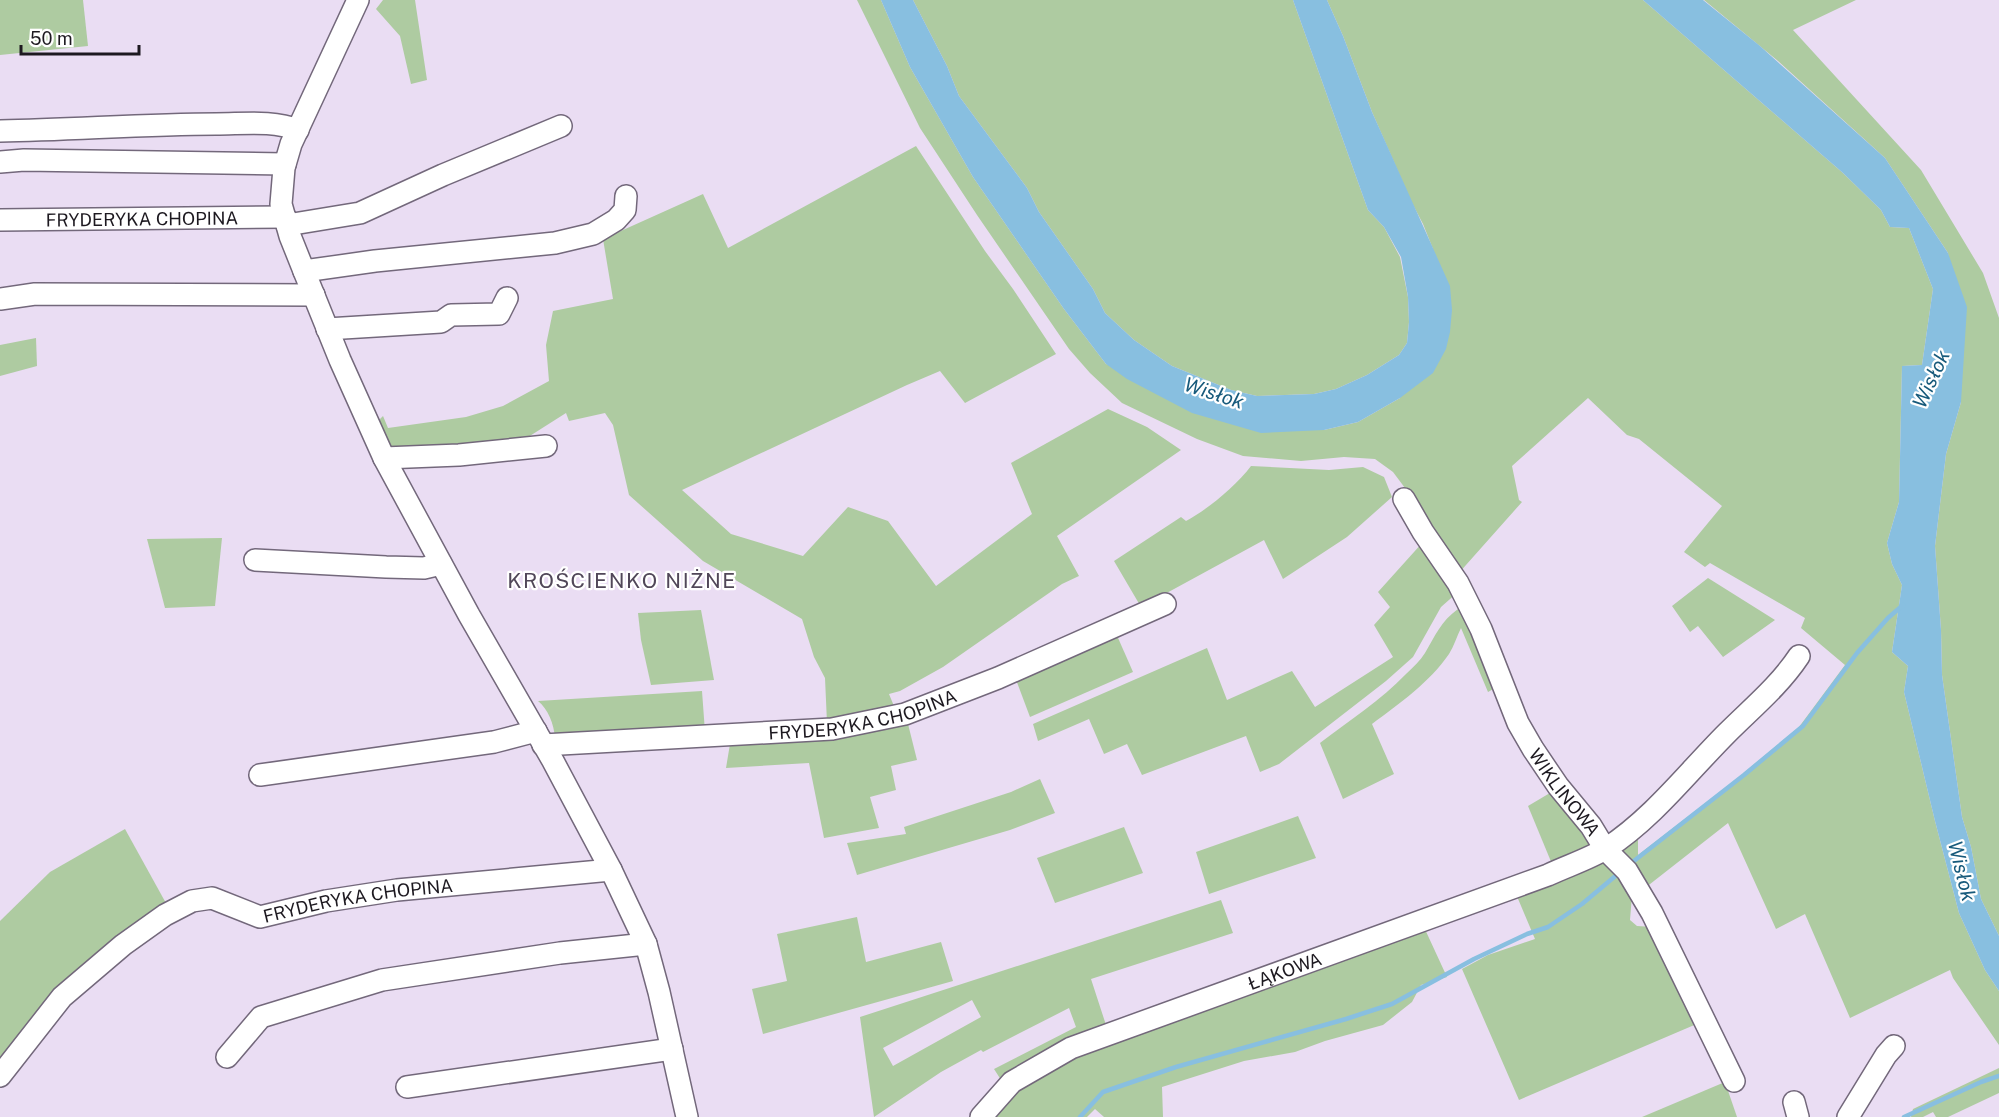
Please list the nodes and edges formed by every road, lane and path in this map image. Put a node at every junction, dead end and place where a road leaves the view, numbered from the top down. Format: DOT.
graph roads {
  1 [pos="358,0"];
  2 [pos="561,126"];
  3 [pos="298,130"];
  4 [pos="0,131"];
  5 [pos="0,162"];
  6 [pos="285,164"];
  7 [pos="627,196"];
  8 [pos="0,220"];
  9 [pos="286,221"];
  10 [pos="304,271"];
  11 [pos="314,295"];
  12 [pos="507,298"];
  13 [pos="0,299"];
  14 [pos="327,329"];
  15 [pos="546,446"];
  16 [pos="384,458"];
  17 [pos="1404,499"];
  18 [pos="255,560"];
  19 [pos="441,564"];
  20 [pos="1165,604"];
  21 [pos="1799,656"];
  22 [pos="539,738"];
  23 [pos="260,776"];
  24 [pos="1616,861"];
  25 [pos="611,870"];
  26 [pos="646,944"];
  27 [pos="1894,1046"];
  28 [pos="672,1049"];
  29 [pos="227,1057"];
  30 [pos="0,1076"];
  31 [pos="1734,1081"];
  32 [pos="407,1087"];
  33 [pos="687,1117"];
  34 [pos="981,1117"];
  35 [pos="1848,1117"];
  1 -- 3 [label="street"];
  2 -- 9 [label="street, FRYDERYKA CHOPINA"];
  3 -- 4 [label="street"];
  3 -- 6 [label="street"];
  5 -- 6 [label="street"];
  6 -- 9 [label="street"];
  7 -- 10 [label="street"];
  8 -- 9 [label="street, FRYDERYKA CHOPINA"];
  9 -- 10 [label="street"];
  10 -- 11 [label="street"];
  11 -- 13 [label="street"];
  11 -- 14 [label="street"];
  12 -- 14 [label="street"];
  14 -- 16 [label="street"];
  15 -- 16 [label="street"];
  16 -- 19 [label="street"];
  17 -- 24 [label="street, WIKLINOWA"];
  18 -- 19 [label="street"];
  19 -- 22 [label="street"];
  20 -- 22 [label="street, FRYDERYKA CHOPINA"];
  21 -- 24 [label="street, ŁĄKOWA"];
  22 -- 23 [label="street, FRYDERYKA CHOPINA"];
  22 -- 25 [label="street"];
  24 -- 31 [label="street, WIKLINOWA"];
  24 -- 34 [label="street, ŁĄKOWA"];
  25 -- 26 [label="street"];
  25 -- 30 [label="street, FRYDERYKA CHOPINA"];
  26 -- 28 [label="street"];
  26 -- 29 [label="street"];
  27 -- 35 [label="street"];
  28 -- 32 [label="street"];
  28 -- 33 [label="street"];
}
